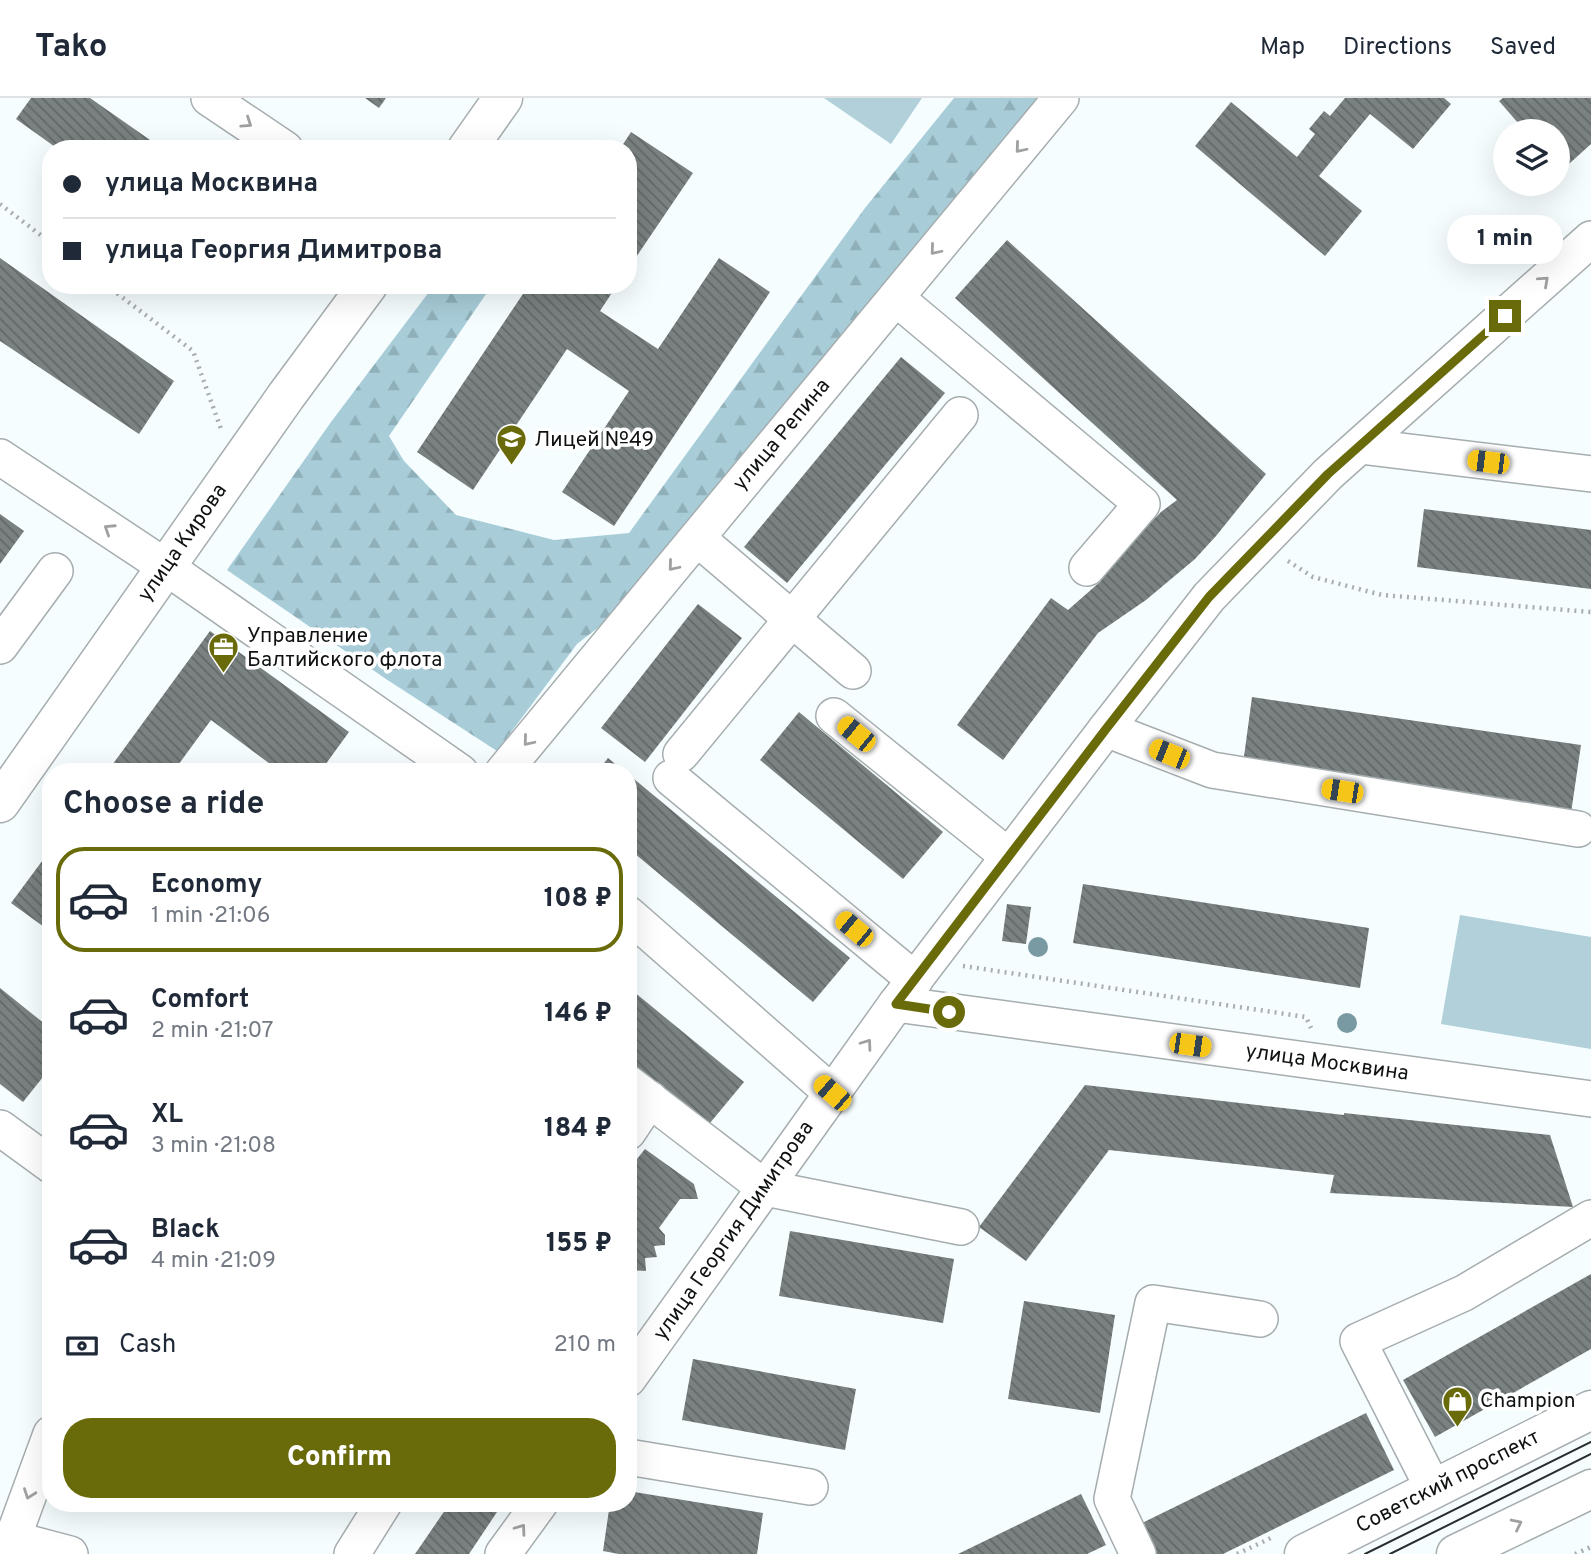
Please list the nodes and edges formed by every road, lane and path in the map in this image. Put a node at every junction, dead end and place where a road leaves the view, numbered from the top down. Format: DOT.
graph roads {
  1 [pos="209,98"];
  2 [pos="503,98"];
  3 [pos="1062,98"];
  4 [pos="272,140"];
  5 [pos="473,140"];
  6 [pos="0,204"];
  7 [pos="42,236"];
  8 [pos="1591,239"];
  9 [pos="118,294"];
  10 [pos="361,294"];
  11 [pos="896,298"];
  12 [pos="960,415"];
  13 [pos="226,440"];
  14 [pos="1360,446"];
  15 [pos="0,457"];
  16 [pos="1591,474"];
  17 [pos="697,538"];
  18 [pos="1260,543"];
  19 [pos="166,567"];
  20 [pos="1087,568"];
  21 [pos="55,571"];
  22 [pos="1591,612"];
  23 [pos="792,619"];
  24 [pos="0,646"];
  25 [pos="853,671"];
  26 [pos="834,716"];
  27 [pos="1106,729"];
  28 [pos="447,763"];
  29 [pos="510,763"];
  30 [pos="0,803"];
  31 [pos="1578,828"];
  32 [pos="1008,856"];
  33 [pos="637,923"];
  34 [pos="905,992"];
  35 [pos="639,1091"];
  36 [pos="832,1093"];
  37 [pos="1591,1099"];
  38 [pos="0,1128"];
  39 [pos="42,1158"];
  40 [pos="765,1188"];
  41 [pos="1591,1218"];
  42 [pos="961,1227"];
  43 [pos="1260,1319"];
  44 [pos="637,1366"];
  45 [pos="1591,1410"];
  46 [pos="637,1458"];
  47 [pos="42,1459"];
  48 [pos="810,1487"];
  49 [pos="1591,1489"];
  50 [pos="1434,1490"];
  51 [pos="378,1512"];
  52 [pos="533,1512"];
  53 [pos="10,1547"];
  54 [pos="1591,1547"];
  55 [pos="70,1554"];
  56 [pos="352,1554"];
  57 [pos="503,1554"];
  58 [pos="1138,1554"];
  59 [pos="1304,1554"];
  60 [pos="1456,1554"];
  61 [pos="1576,1554"];
  1 -- 4 [label="street, one-way"];
  2 -- 5 [label="main road"];
  3 -- 11 [label="street, улица Репина, one-way"];
  6 -- 7 [label="path"];
  14 -- 8 [label="street, улица Георгия Димитрова, one-way"];
  9 -- 13 [label="path"];
  10 -- 19 [label="main road, улица Кирова"];
  11 -- 17 [label="street, улица Репина"];
  11 -- 20 [label="street"];
  12 -- 23 [label="street"];
  14 -- 16 [label="street"];
  14 -- 18 [label="street, улица Георгия Димитрова"];
  19 -- 15 [label="street, one-way"];
  17 -- 23 [label="street"];
  17 -- 29 [label="street, улица Репина, one-way"];
  18 -- 22 [label="path"];
  18 -- 27 [label="street, улица Георгия Димитрова"];
  19 -- 28 [label="street"];
  19 -- 30 [label="main road, улица Кирова"];
  21 -- 24 [label="street"];
  23 -- 25 [label="street"];
  23 -- 34 [label="street"];
  26 -- 32 [label="street"];
  27 -- 31 [label="street"];
  27 -- 32 [label="street, улица Георгия Димитрова"];
  32 -- 34 [label="street, улица Георгия Димитрова"];
  33 -- 36 [label="street"];
  36 -- 34 [label="street, улица Георгия Димитрова, one-way"];
  34 -- 37 [label="street, улица Москвина"];
  35 -- 40 [label="street"];
  36 -- 40 [label="street, улица Георгия Димитрова"];
  38 -- 39 [label="street"];
  40 -- 42 [label="street"];
  40 -- 44 [label="street, улица Георгия Димитрова"];
  41 -- 50 [label="street"];
  43 -- 58 [label="street"];
  45 -- 50 [label="main road, Советский проспект"];
  46 -- 48 [label="street"];
  47 -- 53 [label="street, one-way"];
  60 -- 49 [label="main road, one-way"];
  50 -- 59 [label="main road, Советский проспект"];
  51 -- 56 [label="street"];
  57 -- 52 [label="street, one-way"];
  53 -- 55 [label="street"];
  54 -- 61 [label="path"];
}
